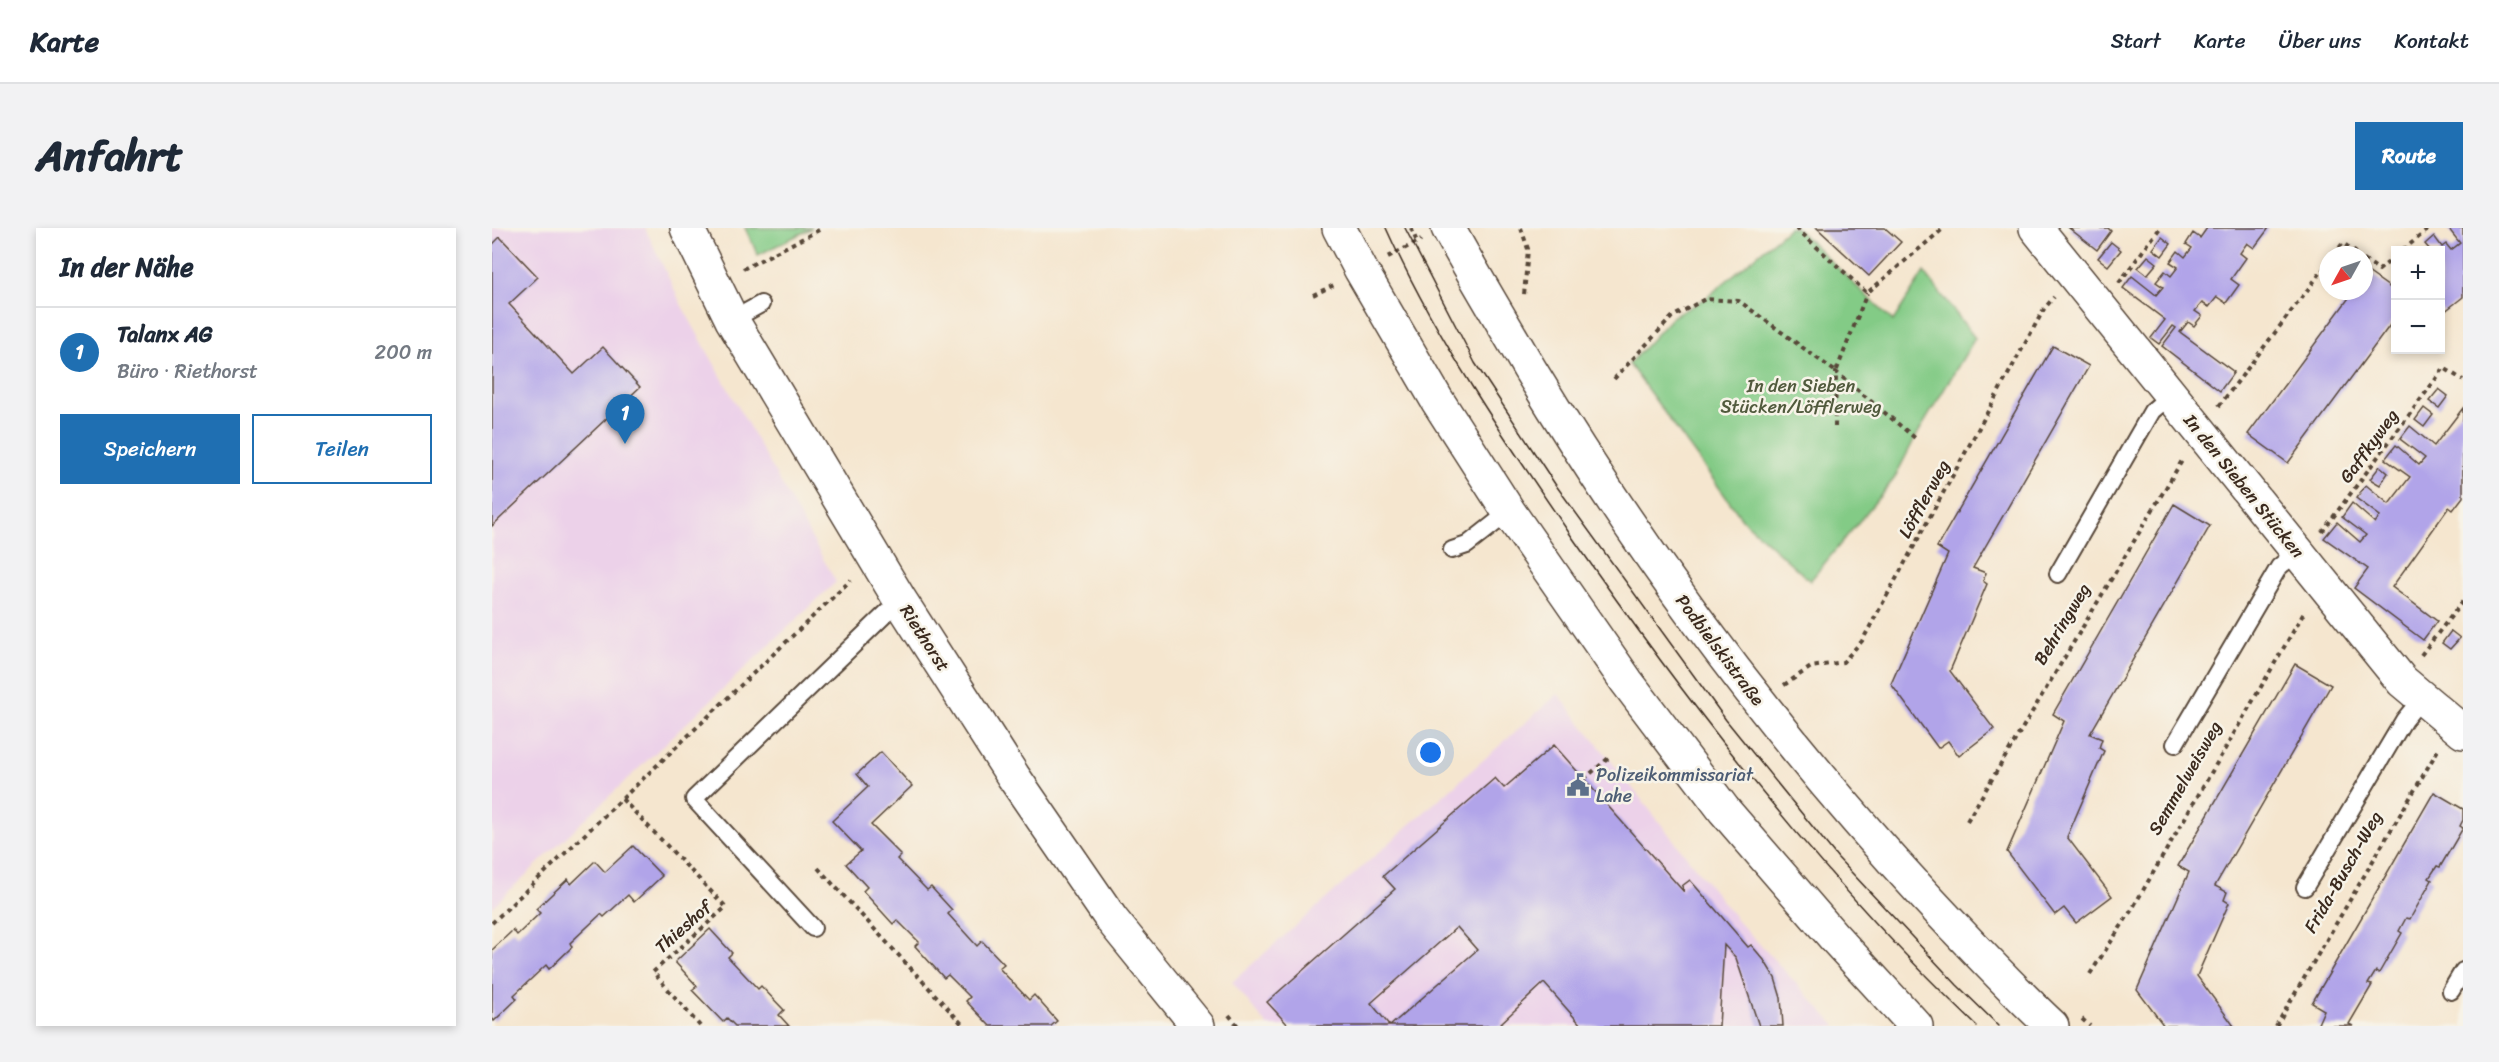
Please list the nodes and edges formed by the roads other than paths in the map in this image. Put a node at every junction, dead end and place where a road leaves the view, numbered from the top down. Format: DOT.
graph roads {
  1 [pos="687,228"];
  2 [pos="1339,228"];
  3 [pos="1448,228"];
  4 [pos="2036,228"];
  5 [pos="761,304"];
  6 [pos="732,320"];
  7 [pos="2171,395"];
  8 [pos="1509,512"];
  9 [pos="1452,550"];
  10 [pos="2300,555"];
  11 [pos="2058,574"];
  12 [pos="900,600"];
  13 [pos="2412,690"];
  14 [pos="2451,740"];
  15 [pos="2175,744"];
  16 [pos="2305,887"];
  17 [pos="813,928"];
  18 [pos="2463,971"];
  19 [pos="2451,991"];
  20 [pos="2065,1020"];
  21 [pos="1198,1026"];
  22 [pos="1916,1026"];
  1 -- 6 [label="main road, Riethorst"];
  2 -- 8 [label="main road"];
  3 -- 20 [label="main road, Podbielskistraße"];
  4 -- 7 [label="main road, In den Sieben Stücken"];
  5 -- 6 [label="lane"];
  6 -- 12 [label="main road, Riethorst"];
  7 -- 10 [label="main road, In den Sieben Stücken"];
  7 -- 11 [label="lane, Behringweg"];
  8 -- 9 [label="lane"];
  8 -- 22 [label="main road"];
  10 -- 13 [label="main road, In den Sieben Stücken"];
  10 -- 15 [label="lane, Semmelweisweg"];
  12 -- 17 [label="lane"];
  12 -- 21 [label="main road, Riethorst"];
  13 -- 14 [label="main road, In den Sieben Stücken"];
  13 -- 16 [label="lane, Frida-Busch-Weg"];
  18 -- 19 [label="lane"];
}
